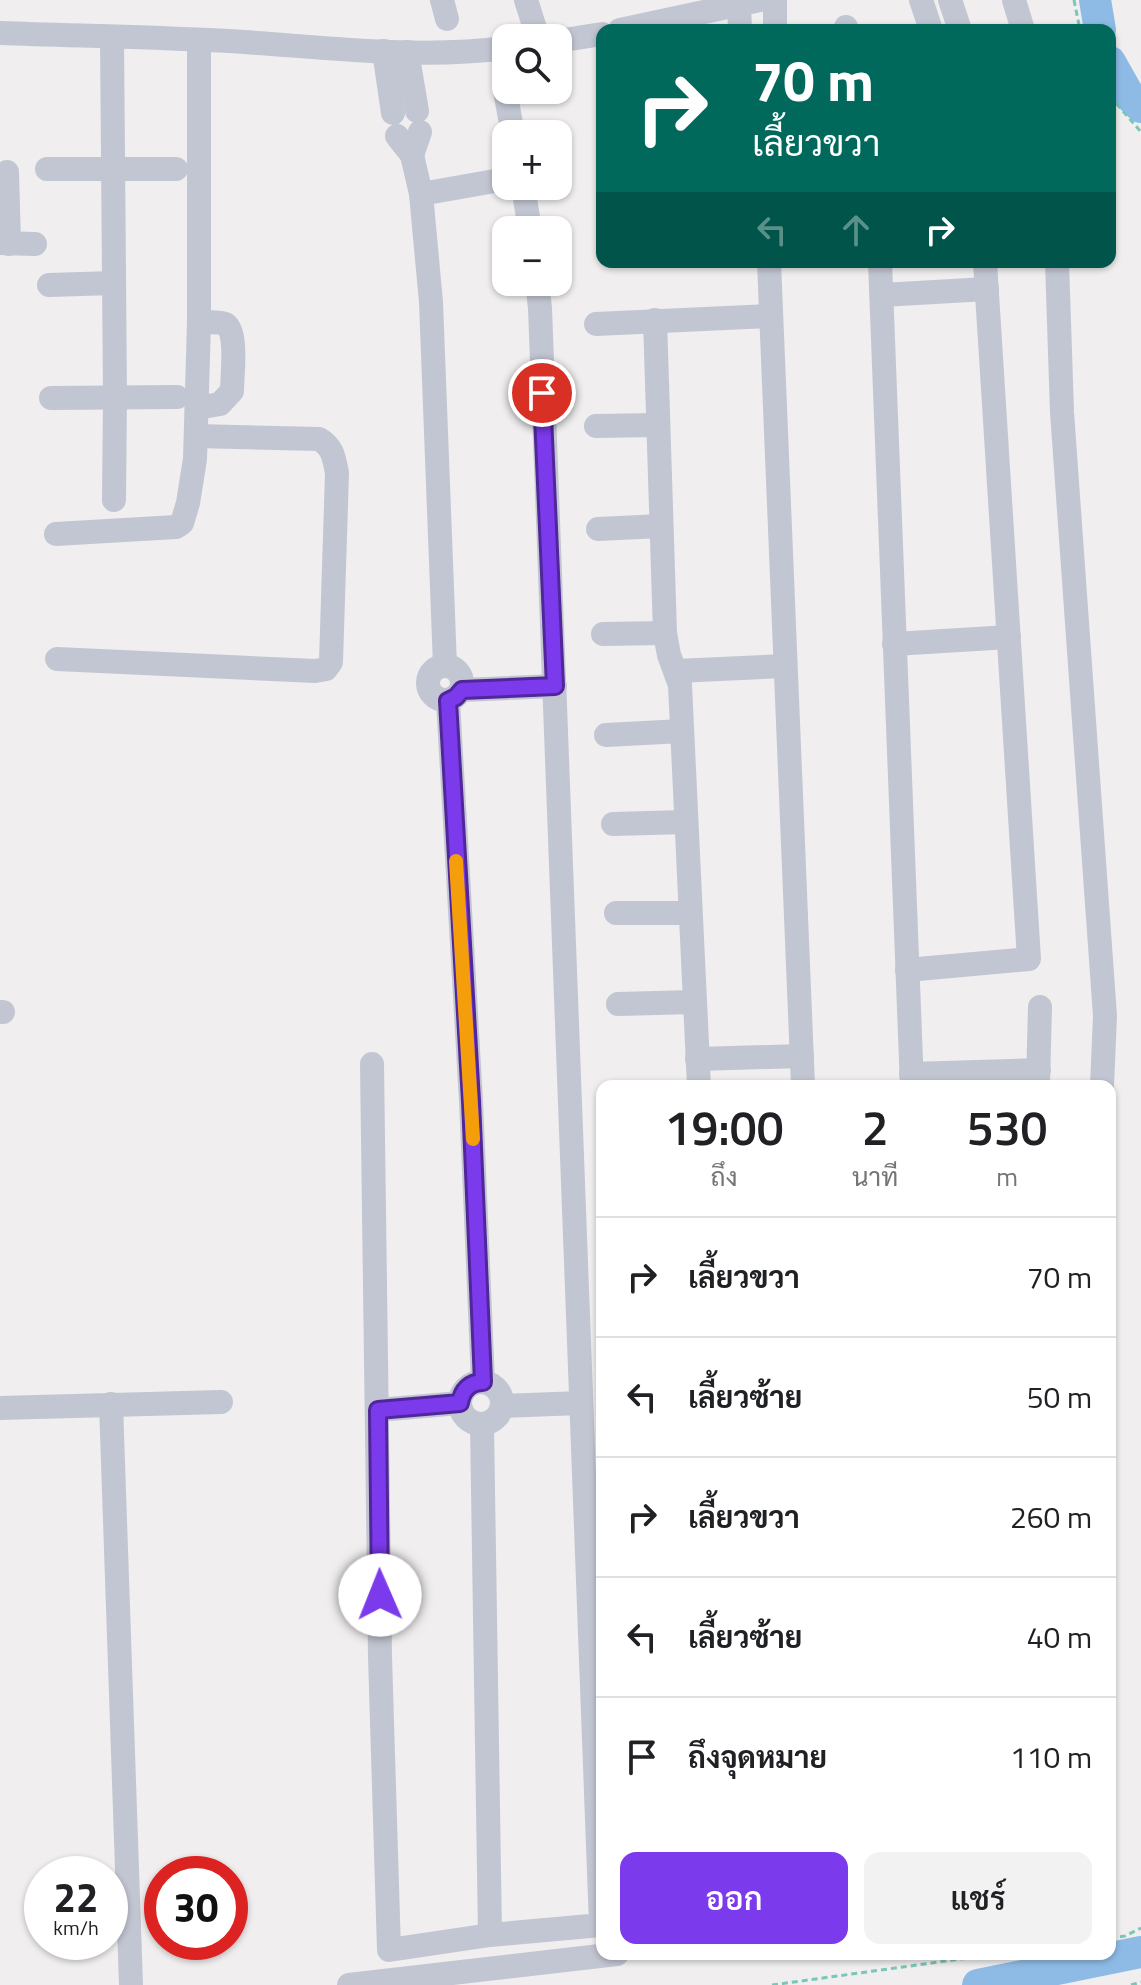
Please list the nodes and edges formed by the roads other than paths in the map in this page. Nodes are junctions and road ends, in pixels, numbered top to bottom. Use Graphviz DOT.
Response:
graph roads {
  1 [pos="526,0"];
  2 [pos="775,0"];
  3 [pos="921,0"];
  4 [pos="950,0"];
  5 [pos="1014,0"];
  6 [pos="754,1"];
  7 [pos="534,24"];
  8 [pos="648,24"];
  9 [pos="743,24"];
  10 [pos="775,24"];
  11 [pos="929,24"];
  12 [pos="958,24"];
  13 [pos="1021,24"];
  14 [pos="0,33"];
  15 [pos="596,35"];
  16 [pos="112,37"];
  17 [pos="572,39"];
  18 [pos="199,40"];
  19 [pos="492,50"];
  20 [pos="395,52"];
  21 [pos="113,168"];
  22 [pos="47,169"];
  23 [pos="176,169"];
  24 [pos="7,172"];
  25 [pos="492,181"];
  26 [pos="421,194"];
  27 [pos="4,244"];
  28 [pos="35,244"];
  29 [pos="769,268"];
  30 [pos="880,268"];
  31 [pos="985,268"];
  32 [pos="1057,268"];
  33 [pos="114,283"];
  34 [pos="49,285"];
  35 [pos="987,289"];
  36 [pos="882,295"];
  37 [pos="539,296"];
  38 [pos="771,316"];
  39 [pos="655,320"];
  40 [pos="199,322"];
  41 [pos="596,324"];
  42 [pos="115,396"];
  43 [pos="51,398"];
  44 [pos="187,403"];
  45 [pos="658,425"];
  46 [pos="596,426"];
  47 [pos="196,436"];
  48 [pos="114,500"];
  49 [pos="661,526"];
  50 [pos="598,529"];
  51 [pos="56,534"];
  52 [pos="665,633"];
  53 [pos="603,634"];
  54 [pos="1009,637"];
  55 [pos="894,644"];
  56 [pos="57,659"];
  57 [pos="784,666"];
  58 [pos="676,671"];
  59 [pos="555,686"];
  60 [pos="455,695"];
  61 [pos="682,731"];
  62 [pos="606,735"];
  63 [pos="686,822"];
  64 [pos="613,824"];
  65 [pos="616,913"];
  66 [pos="690,913"];
  67 [pos="907,970"];
  68 [pos="694,1002"];
  69 [pos="618,1004"];
  70 [pos="1040,1007"];
  71 [pos="802,1056"];
  72 [pos="697,1059"];
  73 [pos="372,1064"];
  74 [pos="1039,1078"];
  75 [pos="699,1080"];
  76 [pos="803,1080"];
  77 [pos="912,1080"];
  78 [pos="1102,1080"];
  79 [pos="483,1382"];
  80 [pos="221,1402"];
  81 [pos="460,1403"];
  82 [pos="581,1403"];
  83 [pos="111,1404"];
  84 [pos="502,1406"];
  85 [pos="0,1408"];
  86 [pos="378,1410"];
  87 [pos="482,1425"];
  88 [pos="596,1794"];
  89 [pos="596,1925"];
  90 [pos="490,1935"];
  91 [pos="596,1956"];
  92 [pos="131,1985"];
  93 [pos="349,1985"];
  1 -- 7 [label="street"];
  2 -- 10 [label="street"];
  3 -- 11 [label="street"];
  4 -- 12 [label="street"];
  5 -- 13 [label="street"];
  6 -- 8 [label="street"];
  6 -- 9 [label="street"];
  14 -- 16 [label="street"];
  15 -- 17 [label="street"];
  16 -- 18 [label="street"];
  16 -- 21 [label="street"];
  18 -- 20 [label="street"];
  18 -- 40 [label="street"];
  19 -- 20 [label="street"];
  20 -- 26 [label="street"];
  21 -- 22 [label="street"];
  21 -- 23 [label="street"];
  21 -- 33 [label="street"];
  24 -- 27 [label="street"];
  25 -- 26 [label="street"];
  26 -- 60 [label="street"];
  27 -- 28 [label="street"];
  29 -- 38 [label="street"];
  30 -- 36 [label="street"];
  31 -- 35 [label="street"];
  32 -- 78 [label="street"];
  33 -- 34 [label="street"];
  33 -- 42 [label="street"];
  35 -- 36 [label="street"];
  35 -- 54 [label="street"];
  36 -- 55 [label="street"];
  37 -- 59 [label="street"];
  38 -- 39 [label="street"];
  38 -- 57 [label="street"];
  39 -- 41 [label="street"];
  39 -- 45 [label="street"];
  40 -- 44 [label="street"];
  40 -- 44 [label="street"];
  42 -- 43 [label="street"];
  42 -- 44 [label="street"];
  42 -- 48 [label="street"];
  44 -- 47 [label="street"];
  45 -- 46 [label="street"];
  45 -- 49 [label="street"];
  47 -- 51 [label="street"];
  47 -- 56 [label="street"];
  49 -- 50 [label="street"];
  49 -- 52 [label="street"];
  52 -- 53 [label="street"];
  52 -- 58 [label="street"];
  54 -- 55 [label="street"];
  54 -- 67 [label="street"];
  55 -- 67 [label="street"];
  57 -- 58 [label="street"];
  57 -- 71 [label="street"];
  58 -- 61 [label="street"];
  59 -- 60 [label="street"];
  59 -- 82 [label="street"];
  60 -- 79 [label="street"];
  61 -- 62 [label="street"];
  61 -- 63 [label="street"];
  63 -- 64 [label="street"];
  63 -- 66 [label="street"];
  65 -- 66 [label="street"];
  66 -- 68 [label="street"];
  67 -- 77 [label="street"];
  68 -- 69 [label="street"];
  68 -- 72 [label="street"];
  70 -- 74 [label="street"];
  71 -- 72 [label="street"];
  71 -- 76 [label="street"];
  72 -- 75 [label="street"];
  73 -- 86 [label="street"];
  74 -- 77 [label="street"];
  79 -- 81 [label="street"];
  79 -- 84 [label="street"];
  80 -- 83 [label="street"];
  81 -- 86 [label="street"];
  81 -- 87 [label="street"];
  82 -- 84 [label="street"];
  82 -- 88 [label="street"];
  83 -- 85 [label="street"];
  83 -- 92 [label="street"];
  84 -- 87 [label="street"];
  86 -- 90 [label="street"];
  87 -- 90 [label="street"];
  89 -- 90 [label="street"];
  91 -- 93 [label="street"];
}
